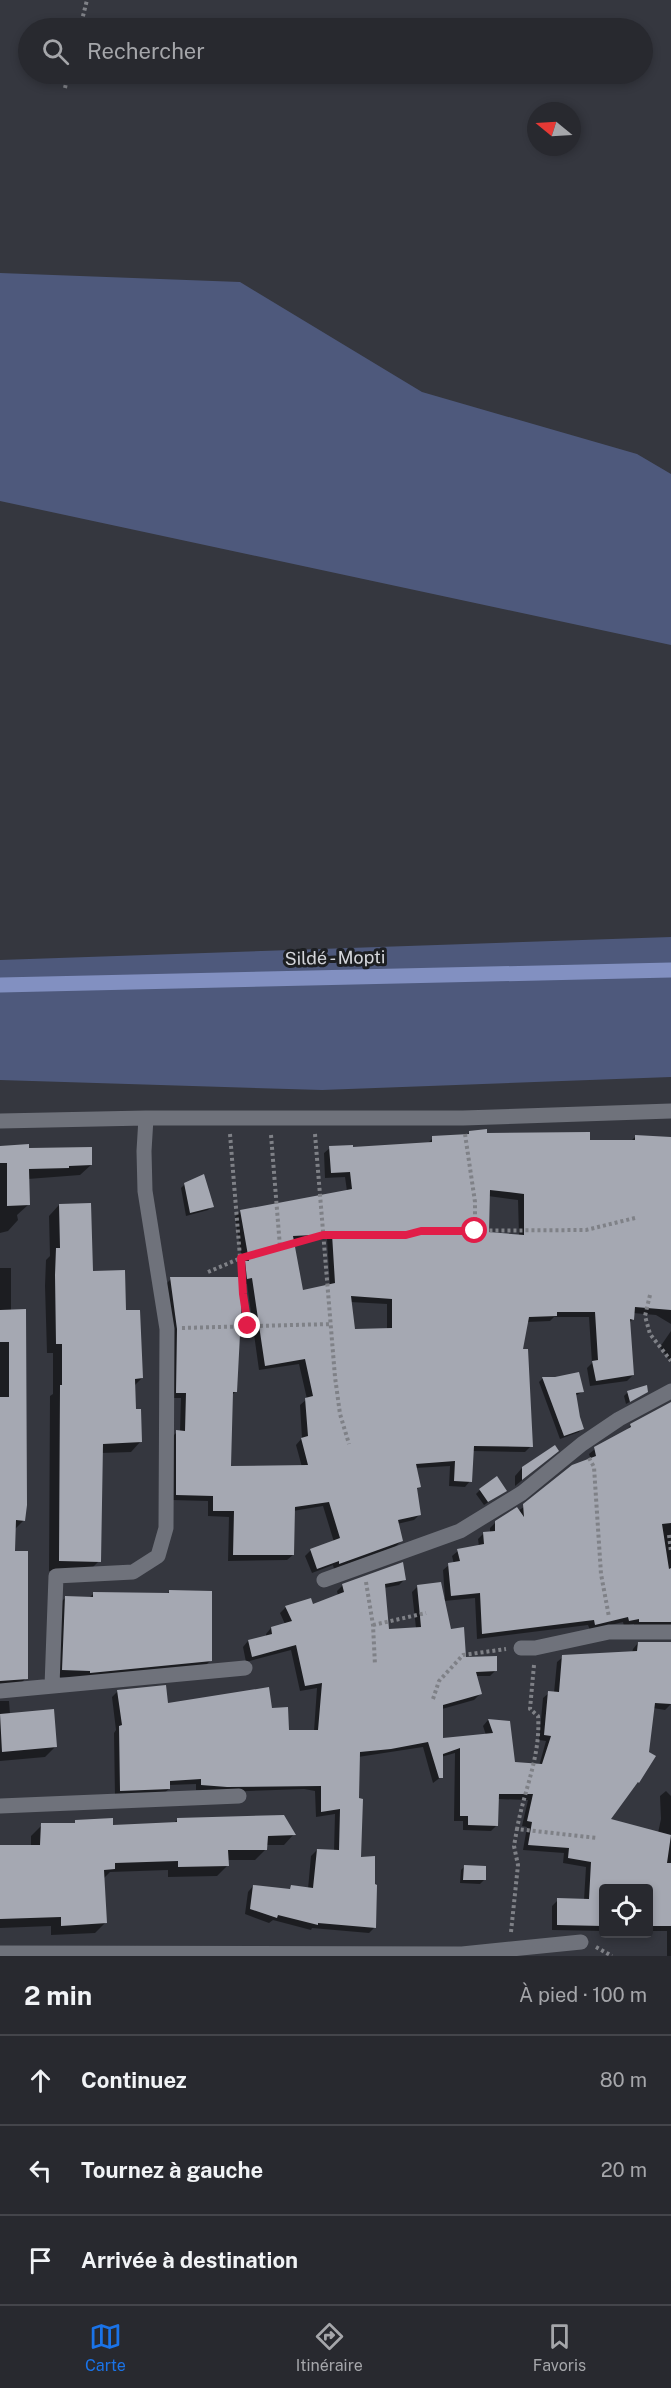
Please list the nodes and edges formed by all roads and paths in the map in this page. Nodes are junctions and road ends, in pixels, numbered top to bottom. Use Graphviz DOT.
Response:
graph roads {
  1 [pos="87,0"];
  2 [pos="82,18"];
  3 [pos="65,84"];
  4 [pos="64,88"];
  5 [pos="671,970"];
  6 [pos="0,985"];
  7 [pos="671,1111"];
  8 [pos="146,1118"];
  9 [pos="229,1118"];
  10 [pos="313,1118"];
  11 [pos="463,1118"];
  12 [pos="270,1119"];
  13 [pos="0,1122"];
  14 [pos="635,1218"];
  15 [pos="475,1231"];
  16 [pos="323,1235"];
  17 [pos="280,1247"];
  18 [pos="241,1258"];
  19 [pos="208,1272"];
  20 [pos="650,1295"];
  21 [pos="331,1324"];
  22 [pos="248,1326"];
  23 [pos="167,1329"];
  24 [pos="671,1361"];
  25 [pos="671,1391"];
  26 [pos="349,1444"];
  27 [pos="582,1444"];
  28 [pos="669,1535"];
  29 [pos="671,1552"];
  30 [pos="363,1566"];
  31 [pos="324,1580"];
  32 [pos="426,1613"];
  33 [pos="373,1625"];
  34 [pos="609,1632"];
  35 [pos="671,1632"];
  36 [pos="528,1648"];
  37 [pos="375,1665"];
  38 [pos="245,1668"];
  39 [pos="52,1686"];
  40 [pos="0,1691"];
  41 [pos="433,1700"];
  42 [pos="239,1796"];
  43 [pos="0,1806"];
  44 [pos="517,1829"];
  45 [pos="597,1838"];
  46 [pos="581,1942"];
  47 [pos="510,1949"];
  48 [pos="0,1953"];
  49 [pos="462,1955"];
  1 -- 2 [label="path"];
  3 -- 4 [label="path"];
  5 -- 6 [label="main road, Sildé - Mopti"];
  7 -- 11 [label="street"];
  8 -- 9 [label="street"];
  8 -- 13 [label="street"];
  8 -- 23 [label="street"];
  9 -- 12 [label="street"];
  9 -- 18 [label="path"];
  10 -- 11 [label="street"];
  10 -- 12 [label="street"];
  10 -- 16 [label="path"];
  11 -- 15 [label="path"];
  12 -- 17 [label="path"];
  14 -- 15 [label="path"];
  15 -- 16 [label="path"];
  16 -- 17 [label="path"];
  16 -- 21 [label="path"];
  17 -- 18 [label="path"];
  18 -- 19 [label="path"];
  18 -- 22 [label="path"];
  20 -- 24 [label="path"];
  21 -- 22 [label="path"];
  21 -- 26 [label="path"];
  22 -- 23 [label="path"];
  23 -- 39 [label="street"];
  25 -- 27 [label="street"];
  27 -- 30 [label="street"];
  27 -- 34 [label="path"];
  28 -- 29 [label="path"];
  30 -- 31 [label="street"];
  30 -- 33 [label="path"];
  32 -- 33 [label="path"];
  33 -- 37 [label="path"];
  34 -- 35 [label="street"];
  34 -- 36 [label="street"];
  36 -- 41 [label="path"];
  36 -- 44 [label="path"];
  38 -- 39 [label="street"];
  39 -- 40 [label="street"];
  42 -- 43 [label="street"];
  44 -- 45 [label="path"];
  44 -- 47 [label="path"];
  46 -- 47 [label="street"];
  47 -- 49 [label="street"];
  48 -- 49 [label="street"];
}
